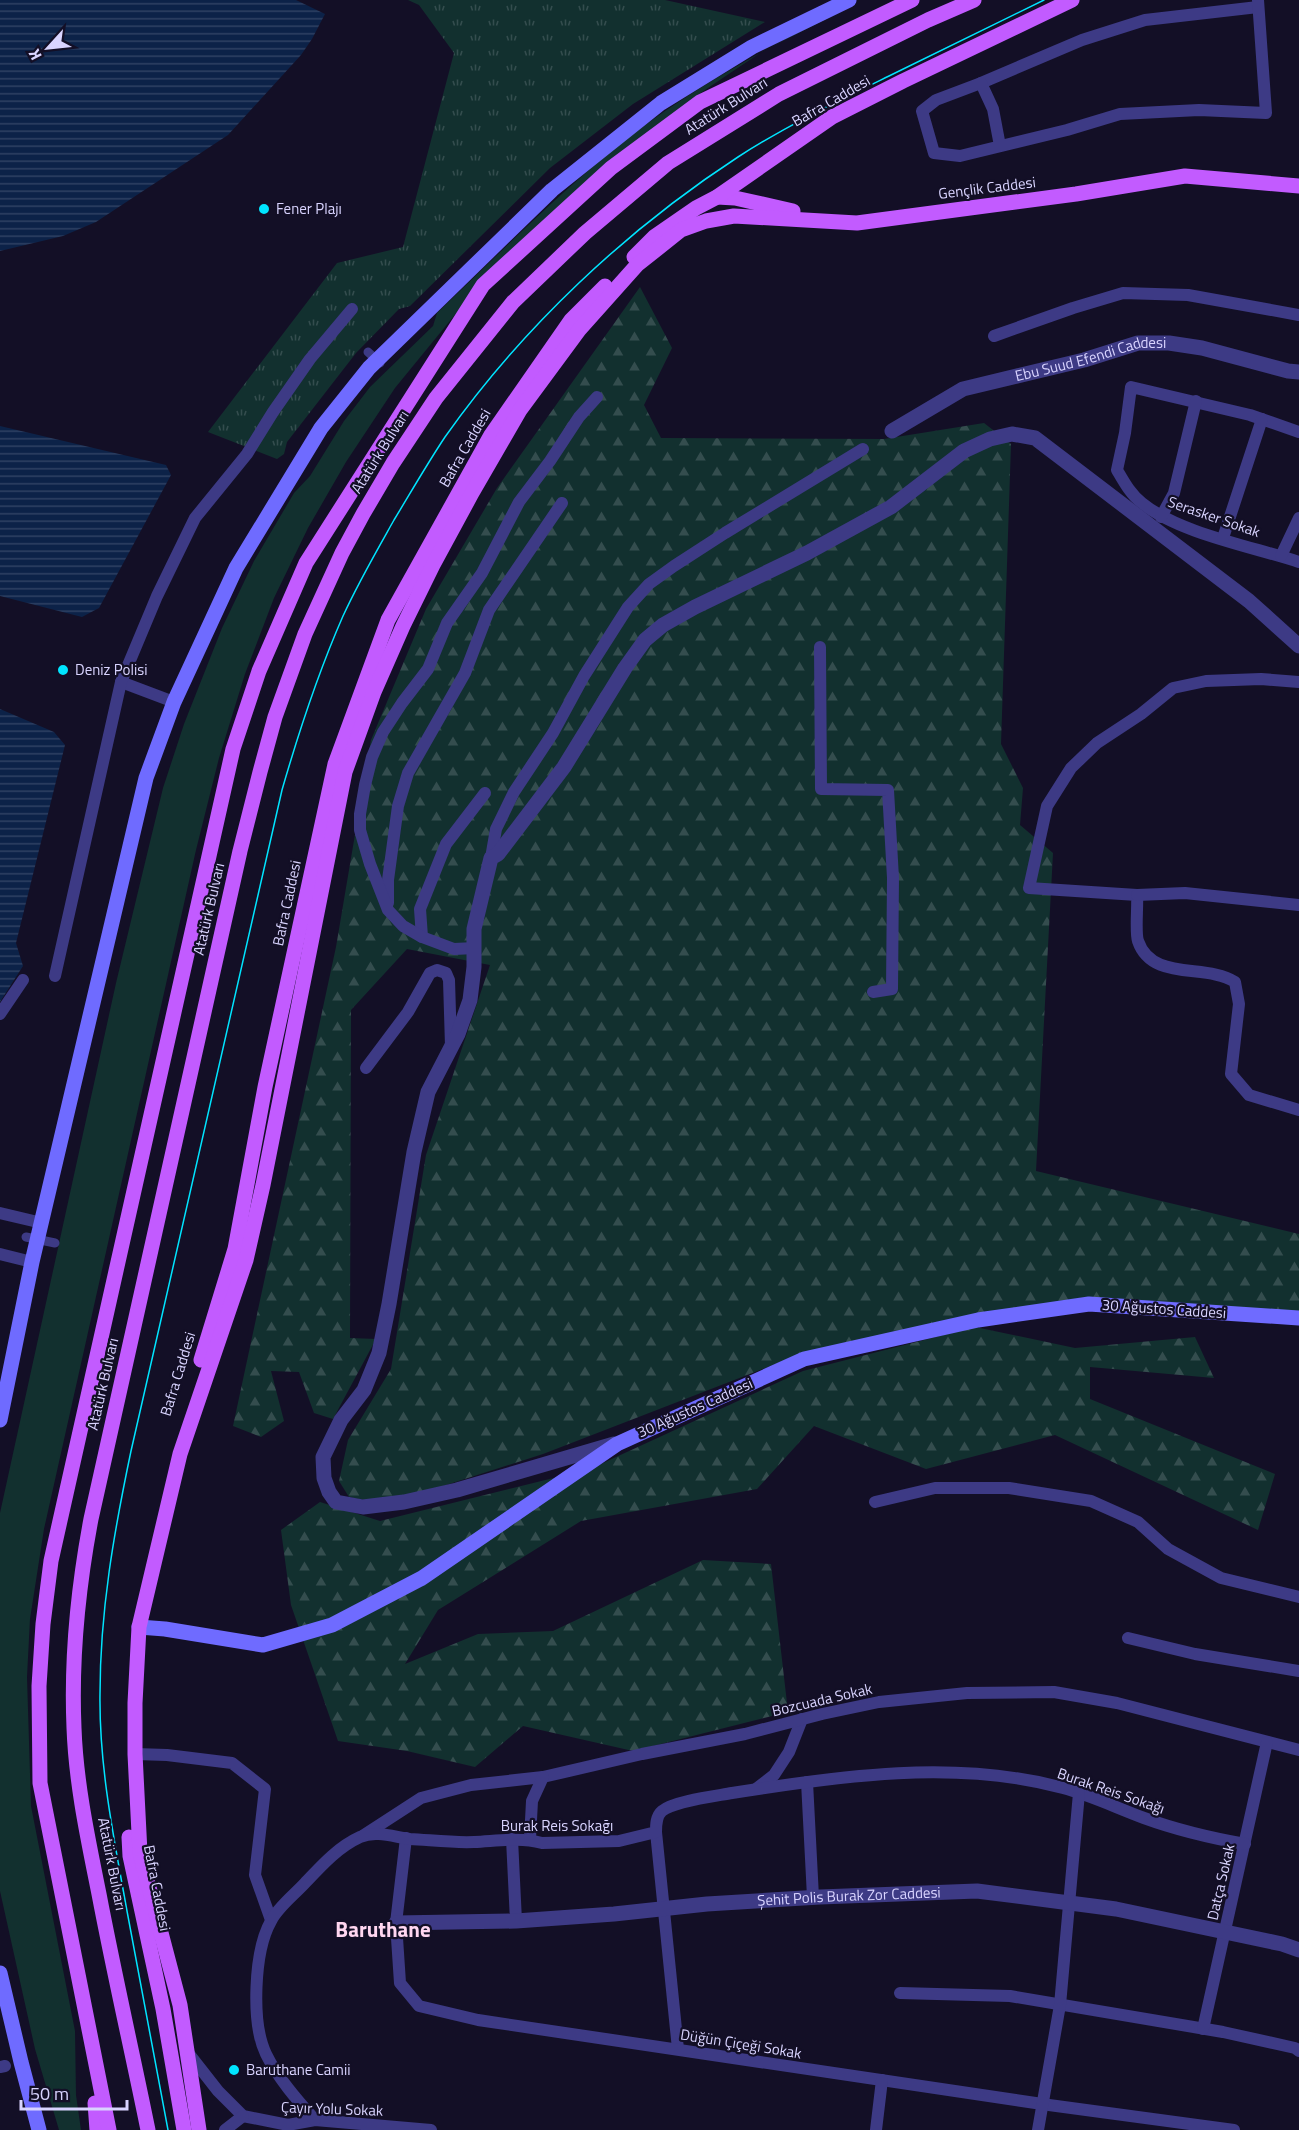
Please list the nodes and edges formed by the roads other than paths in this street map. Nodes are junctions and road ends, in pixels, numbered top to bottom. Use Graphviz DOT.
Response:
graph roads {
  1 [pos="849,0"];
  2 [pos="912,0"];
  3 [pos="974,0"];
  4 [pos="1072,0"];
  5 [pos="1258,3"];
  6 [pos="981,82"];
  7 [pos="1000,146"];
  8 [pos="1299,176"];
  9 [pos="1299,186"];
  10 [pos="717,198"];
  11 [pos="681,230"];
  12 [pos="352,309"];
  13 [pos="1299,315"];
  14 [pos="994,336"];
  15 [pos="1299,372"];
  16 [pos="597,397"];
  17 [pos="1196,401"];
  18 [pos="1262,419"];
  19 [pos="892,431"];
  20 [pos="1299,432"];
  21 [pos="863,449"];
  22 [pos="562,503"];
  23 [pos="1161,517"];
  24 [pos="1299,518"];
  25 [pos="1223,538"];
  26 [pos="1281,556"];
  27 [pos="1299,562"];
  28 [pos="820,646"];
  29 [pos="1299,646"];
  30 [pos="122,682"];
  31 [pos="1299,682"];
  32 [pos="174,702"];
  33 [pos="485,793"];
  34 [pos="491,858"];
  35 [pos="1137,895"];
  36 [pos="1299,905"];
  37 [pos="388,910"];
  38 [pos="422,937"];
  39 [pos="475,948"];
  40 [pos="55,976"];
  41 [pos="23,980"];
  42 [pos="873,992"];
  43 [pos="0,1014"];
  44 [pos="451,1046"];
  45 [pos="366,1068"];
  46 [pos="1299,1110"];
  47 [pos="0,1213"];
  48 [pos="42,1223"];
  49 [pos="32,1238"];
  50 [pos="55,1243"];
  51 [pos="0,1254"];
  52 [pos="32,1262"];
  53 [pos="1299,1318"];
  54 [pos="0,1420"];
  55 [pos="617,1444"];
  56 [pos="875,1502"];
  57 [pos="1299,1597"];
  58 [pos="139,1627"];
  59 [pos="1128,1638"];
  60 [pos="1299,1671"];
  61 [pos="802,1719"];
  62 [pos="1267,1742"];
  63 [pos="1299,1750"];
  64 [pos="135,1754"];
  65 [pos="543,1777"];
  66 [pos="807,1782"];
  67 [pos="755,1790"];
  68 [pos="1079,1793"];
  69 [pos="656,1832"];
  70 [pos="363,1835"];
  71 [pos="406,1838"];
  72 [pos="512,1839"];
  73 [pos="530,1839"];
  74 [pos="1245,1844"];
  75 [pos="813,1897"];
  76 [pos="1070,1902"];
  77 [pos="664,1909"];
  78 [pos="271,1920"];
  79 [pos="516,1921"];
  80 [pos="396,1923"];
  81 [pos="1224,1932"];
  82 [pos="1299,1950"];
  83 [pos="0,1973"];
  84 [pos="900,1993"];
  85 [pos="1060,2005"];
  86 [pos="1203,2029"];
  87 [pos="91,2043"];
  88 [pos="678,2049"];
  89 [pos="1299,2051"];
  90 [pos="189,2054"];
  91 [pos="882,2080"];
  92 [pos="1041,2104"];
  93 [pos="243,2116"];
  94 [pos="315,2120"];
  95 [pos="39,2130"];
  96 [pos="97,2130"];
  97 [pos="109,2130"];
  98 [pos="148,2130"];
  99 [pos="184,2130"];
  100 [pos="199,2130"];
  101 [pos="225,2130"];
  102 [pos="431,2130"];
  103 [pos="876,2130"];
  104 [pos="1038,2130"];
  105 [pos="1234,2130"];
  1 -- 32 [label="main road"];
  2 -- 87 [label="main road, Atatürk Bulvarı"];
  3 -- 98 [label="main road, Atatürk Bulvarı"];
  4 -- 10 [label="main road, Bafra Caddesi"];
  5 -- 6 [label="street"];
  5 -- 7 [label="street"];
  6 -- 7 [label="street"];
  6 -- 7 [label="street"];
  8 -- 10 [label="main road, Gençlik Caddesi"];
  9 -- 11 [label="main road, Gençlik Caddesi"];
  10 -- 99 [label="main road, Bafra Caddesi"];
  11 -- 58 [label="main road, Bafra Caddesi"];
  12 -- 30 [label="street"];
  13 -- 14 [label="street"];
  15 -- 19 [label="street, Ebu Suud Efendi Caddesi"];
  16 -- 37 [label="street"];
  17 -- 18 [label="street"];
  17 -- 23 [label="street"];
  17 -- 23 [label="street, Serasker Sokak"];
  18 -- 20 [label="street"];
  18 -- 25 [label="street"];
  21 -- 34 [label="street"];
  22 -- 37 [label="street"];
  23 -- 25 [label="street, Serasker Sokak"];
  24 -- 26 [label="street"];
  25 -- 26 [label="street, Serasker Sokak"];
  26 -- 27 [label="street, Serasker Sokak"];
  28 -- 42 [label="street"];
  29 -- 34 [label="street"];
  30 -- 32 [label="street"];
  30 -- 40 [label="street"];
  31 -- 35 [label="street"];
  32 -- 48 [label="main road"];
  33 -- 38 [label="street"];
  34 -- 39 [label="street"];
  35 -- 36 [label="street"];
  35 -- 46 [label="street"];
  37 -- 38 [label="street"];
  38 -- 39 [label="street"];
  39 -- 44 [label="street"];
  41 -- 43 [label="street"];
  44 -- 45 [label="street"];
  44 -- 55 [label="street"];
  47 -- 48 [label="street"];
  48 -- 49 [label="main road"];
  49 -- 50 [label="street"];
  49 -- 52 [label="main road"];
  51 -- 52 [label="street"];
  52 -- 54 [label="main road"];
  53 -- 55 [label="main road, 30 Ağustos Caddesi"];
  55 -- 58 [label="main road, 30 Ağustos Caddesi"];
  56 -- 57 [label="street"];
  58 -- 64 [label="main road, Bafra Caddesi"];
  59 -- 60 [label="street"];
  61 -- 62 [label="street, Bozcuada Sokak"];
  61 -- 65 [label="street, Bozcuada Sokak"];
  61 -- 67 [label="street"];
  62 -- 63 [label="street, Bozcuada Sokak"];
  62 -- 74 [label="street, Datça Sokak"];
  64 -- 78 [label="street"];
  64 -- 90 [label="main road, Bafra Caddesi"];
  65 -- 70 [label="street, Bozcuada Sokak"];
  65 -- 73 [label="street"];
  66 -- 67 [label="street, Burak Reis Sokağı"];
  66 -- 68 [label="street, Burak Reis Sokağı"];
  66 -- 75 [label="street"];
  67 -- 69 [label="street, Burak Reis Sokağı"];
  68 -- 74 [label="street, Burak Reis Sokağı"];
  68 -- 76 [label="street"];
  69 -- 73 [label="street, Burak Reis Sokağı"];
  69 -- 77 [label="street"];
  70 -- 71 [label="street, Burak Reis Sokağı"];
  70 -- 78 [label="street"];
  71 -- 72 [label="street, Burak Reis Sokağı"];
  71 -- 80 [label="street, Düğün Çiçeği Sokak"];
  72 -- 73 [label="street, Burak Reis Sokağı"];
  72 -- 79 [label="street"];
  74 -- 81 [label="street, Datça Sokak"];
  75 -- 76 [label="street, Şehit Polis Burak Zor Caddesi"];
  75 -- 77 [label="street, Şehit Polis Burak Zor Caddesi"];
  76 -- 81 [label="street, Şehit Polis Burak Zor Caddesi"];
  76 -- 85 [label="street"];
  77 -- 79 [label="street, Şehit Polis Burak Zor Caddesi"];
  77 -- 88 [label="street"];
  78 -- 94 [label="street"];
  79 -- 80 [label="street, Şehit Polis Burak Zor Caddesi"];
  80 -- 88 [label="street, Düğün Çiçeği Sokak"];
  81 -- 82 [label="street, Şehit Polis Burak Zor Caddesi"];
  81 -- 86 [label="street, Datça Sokak"];
  83 -- 95 [label="main road"];
  84 -- 85 [label="street"];
  85 -- 86 [label="street"];
  85 -- 92 [label="street"];
  86 -- 89 [label="street"];
  87 -- 96 [label="main road"];
  87 -- 97 [label="main road, Atatürk Bulvarı"];
  88 -- 91 [label="street, Düğün Çiçeği Sokak"];
  90 -- 93 [label="street"];
  90 -- 100 [label="main road, Bafra Caddesi"];
  91 -- 92 [label="street, Düğün Çiçeği Sokak"];
  91 -- 103 [label="street"];
  92 -- 104 [label="street"];
  92 -- 105 [label="street, Düğün Çiçeği Sokak"];
  93 -- 94 [label="street, Çayır Yolu Sokak"];
  93 -- 101 [label="street"];
  94 -- 102 [label="street, Çayır Yolu Sokak"];
}
